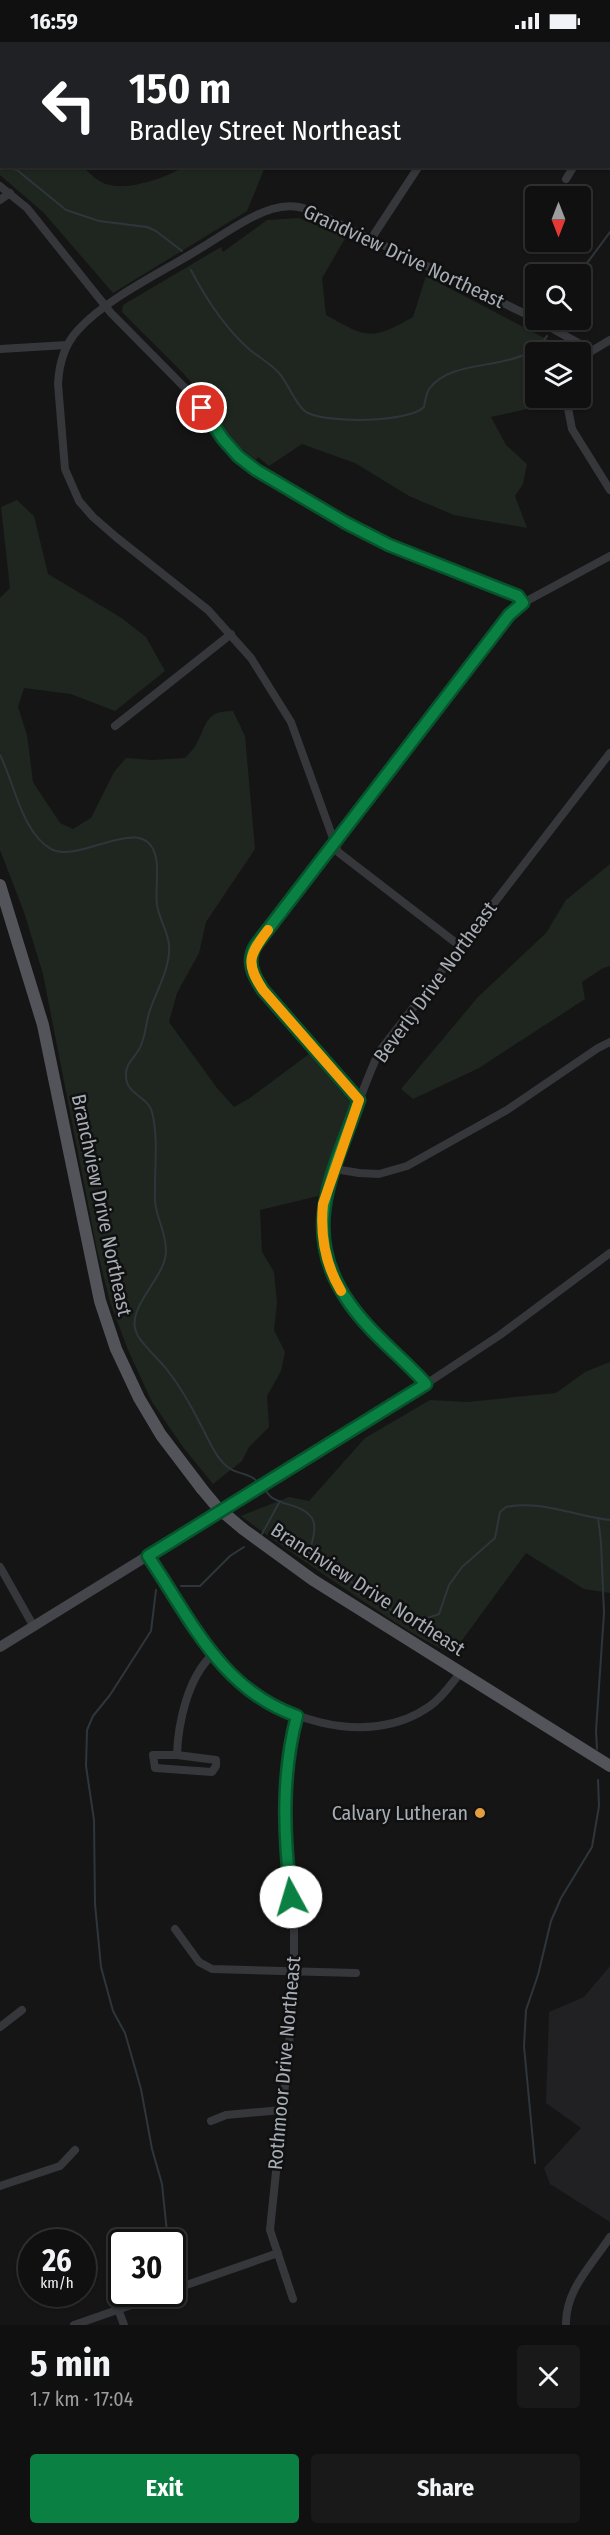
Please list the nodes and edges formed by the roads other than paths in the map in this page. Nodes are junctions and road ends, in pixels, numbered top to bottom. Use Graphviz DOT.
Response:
graph roads {
  1 [pos="418,168"];
  2 [pos="573,168"];
  3 [pos="566,179"];
  4 [pos="0,186"];
  5 [pos="10,193"];
  6 [pos="0,200"];
  7 [pos="371,239"];
  8 [pos="106,307"];
  9 [pos="525,314"];
  10 [pos="556,330"];
  11 [pos="610,340"];
  12 [pos="577,342"];
  13 [pos="67,345"];
  14 [pos="0,349"];
  15 [pos="591,350"];
  16 [pos="568,408"];
  17 [pos="610,490"];
  18 [pos="610,556"];
  19 [pos="523,603"];
  20 [pos="231,634"];
  21 [pos="115,726"];
  22 [pos="610,753"];
  23 [pos="334,843"];
  24 [pos="0,885"];
  25 [pos="460,946"];
  26 [pos="610,1042"];
  27 [pos="359,1100"];
  28 [pos="335,1169"];
  29 [pos="610,1253"];
  30 [pos="426,1384"];
  31 [pos="251,1492"];
  32 [pos="148,1556"];
  33 [pos="0,1567"];
  34 [pos="34,1627"];
  35 [pos="0,1647"];
  36 [pos="212,1655"];
  37 [pos="461,1672"];
  38 [pos="297,1716"];
  39 [pos="177,1755"];
  40 [pos="610,1766"];
  41 [pos="175,1929"];
  42 [pos="294,1972"];
  43 [pos="356,1973"];
  44 [pos="22,2010"];
  45 [pos="0,2027"];
  46 [pos="282,2110"];
  47 [pos="211,2121"];
  48 [pos="75,2150"];
  49 [pos="0,2186"];
  50 [pos="610,2237"];
  51 [pos="278,2253"];
  52 [pos="186,2285"];
  53 [pos="293,2299"];
  54 [pos="124,2307"];
  55 [pos="118,2309"];
  56 [pos="74,2325"];
  57 [pos="124,2325"];
  58 [pos="566,2325"];
  1 -- 7 [label="street"];
  2 -- 3 [label="street"];
  4 -- 5 [label="street"];
  5 -- 6 [label="street"];
  5 -- 8 [label="street"];
  7 -- 8 [label="street, Grandview Drive Northeast"];
  7 -- 9 [label="street, Grandview Drive Northeast"];
  8 -- 13 [label="street, Grandview Drive Northeast"];
  8 -- 19 [label="street"];
  10 -- 12 [label="street, Grandview Drive Northeast"];
  11 -- 15 [label="street"];
  13 -- 14 [label="street"];
  13 -- 20 [label="street, Grandview Drive Northeast"];
  16 -- 17 [label="street"];
  18 -- 19 [label="street"];
  19 -- 23 [label="street"];
  20 -- 21 [label="street"];
  20 -- 23 [label="street, Grandview Drive Northeast"];
  22 -- 25 [label="street, Beverly Drive Northeast"];
  23 -- 25 [label="street, Grandview Drive Northeast"];
  23 -- 27 [label="street"];
  24 -- 37 [label="main road, Branchview Drive Northeast, bridge"];
  25 -- 27 [label="street, Beverly Drive Northeast"];
  26 -- 28 [label="street"];
  27 -- 28 [label="street, Beverly Drive Northeast"];
  28 -- 30 [label="street, Beverly Drive Northeast"];
  29 -- 30 [label="street"];
  30 -- 31 [label="street"];
  31 -- 32 [label="street"];
  32 -- 34 [label="street"];
  32 -- 36 [label="street"];
  33 -- 34 [label="street"];
  34 -- 35 [label="street"];
  36 -- 38 [label="street"];
  36 -- 39 [label="street"];
  37 -- 38 [label="street"];
  37 -- 40 [label="main road, Branchview Drive Northeast"];
  38 -- 42 [label="street, Rothmoor Drive Northeast"];
  39 -- 39 [label="street"];
  41 -- 42 [label="street"];
  42 -- 43 [label="street"];
  42 -- 46 [label="street, Rothmoor Drive Northeast"];
  44 -- 45 [label="street"];
  46 -- 47 [label="street"];
  46 -- 51 [label="street, Rothmoor Drive Northeast"];
  48 -- 49 [label="street"];
  50 -- 58 [label="street"];
  51 -- 52 [label="street"];
  51 -- 53 [label="street, Rothmoor Drive Northeast"];
  54 -- 55 [label="street"];
  55 -- 56 [label="street"];
  55 -- 57 [label="street"];
}
